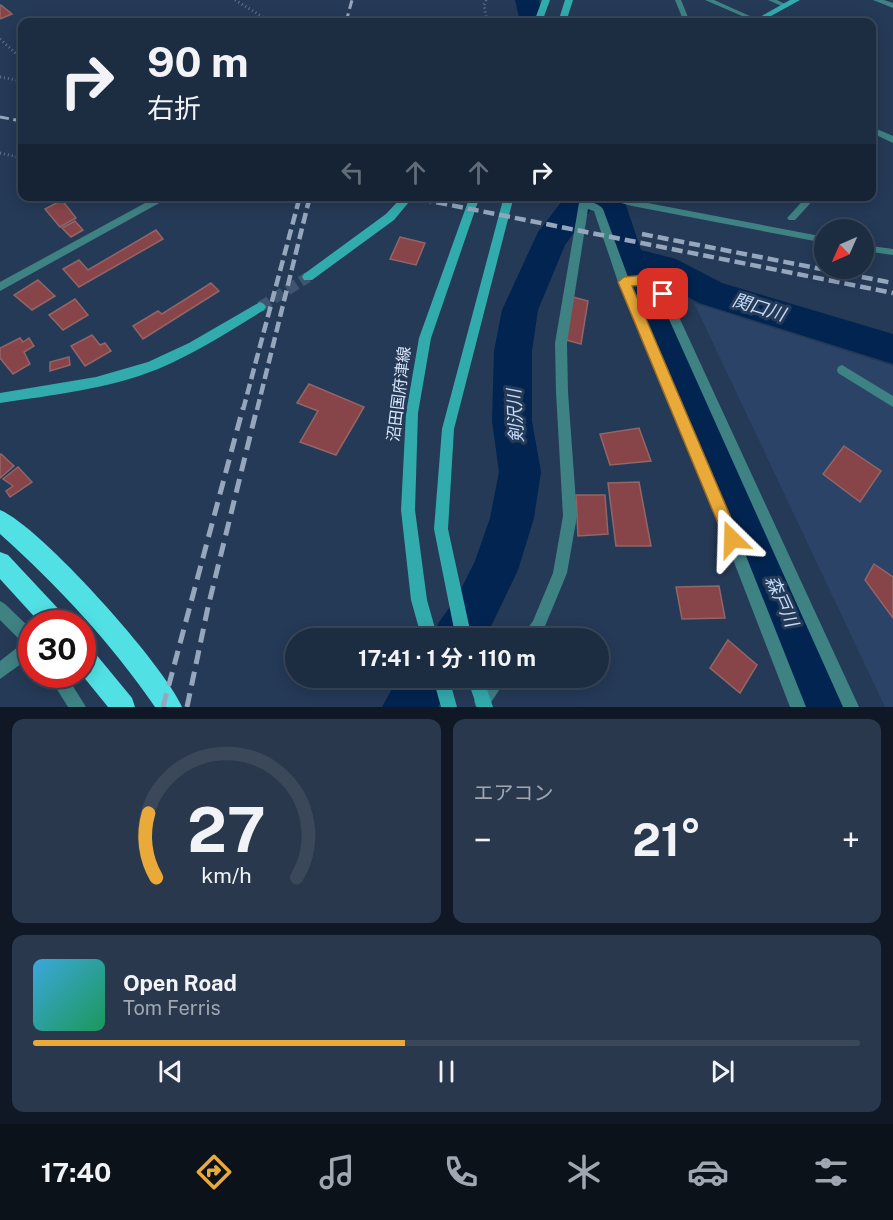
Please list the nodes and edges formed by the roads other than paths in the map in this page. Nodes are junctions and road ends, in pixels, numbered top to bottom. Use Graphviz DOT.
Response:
graph roads {
  1 [pos="546,0"];
  2 [pos="569,0"];
  3 [pos="678,0"];
  4 [pos="708,0"];
  5 [pos="771,0"];
  6 [pos="796,0"];
  7 [pos="877,0"];
  8 [pos="786,6"];
  9 [pos="893,6"];
  10 [pos="539,18"];
  11 [pos="563,18"];
  12 [pos="685,18"];
  13 [pos="748,18"];
  14 [pos="764,18"];
  15 [pos="876,134"];
  16 [pos="893,140"];
  17 [pos="158,201"];
  18 [pos="404,201"];
  19 [pos="473,201"];
  20 [pos="508,201"];
  21 [pos="581,201"];
  22 [pos="583,201"];
  23 [pos="624,201"];
  24 [pos="808,201"];
  25 [pos="792,218"];
  26 [pos="814,238"];
  27 [pos="874,250"];
  28 [pos="893,252"];
  29 [pos="308,277"];
  30 [pos="624,282"];
  31 [pos="0,287"];
  32 [pos="260,307"];
  33 [pos="842,370"];
  34 [pos="0,398"];
  35 [pos="893,402"];
  36 [pos="0,519"];
  37 [pos="0,563"];
  38 [pos="0,609"];
  39 [pos="44,610"];
  40 [pos="427,628"];
  41 [pos="461,628"];
  42 [pos="536,628"];
  43 [pos="18,629"];
  44 [pos="18,656"];
  45 [pos="0,671"];
  46 [pos="96,673"];
  47 [pos="65,688"];
  48 [pos="444,688"];
  49 [pos="478,688"];
  50 [pos="493,688"];
  51 [pos="483,704"];
  52 [pos="78,707"];
  53 [pos="123,707"];
  54 [pos="170,707"];
  55 [pos="449,707"];
  56 [pos="798,707"];
  57 [pos="850,707"];
  1 -- 10 [label="main road"];
  2 -- 11 [label="main road"];
  3 -- 12 [label="lane"];
  4 -- 13 [label="lane"];
  5 -- 8 [label="lane"];
  6 -- 8 [label="main road"];
  7 -- 9 [label="street"];
  8 -- 14 [label="main road"];
  15 -- 16 [label="street"];
  17 -- 31 [label="street"];
  18 -- 29 [label="main road"];
  19 -- 40 [label="main road, 沼田国府津線"];
  20 -- 41 [label="main road"];
  21 -- 42 [label="street"];
  22 -- 30 [label="street"];
  23 -- 26 [label="lane"];
  24 -- 25 [label="lane"];
  27 -- 28 [label="lane"];
  30 -- 56 [label="street"];
  30 -- 57 [label="street"];
  32 -- 34 [label="main road"];
  33 -- 35 [label="lane"];
  36 -- 54 [label="highway"];
  37 -- 39 [label="highway"];
  38 -- 43 [label="street"];
  44 -- 45 [label="street"];
  46 -- 53 [label="highway"];
  47 -- 52 [label="street"];
  48 -- 55 [label="main road"];
  49 -- 51 [label="main road"];
  50 -- 51 [label="street"];
}
